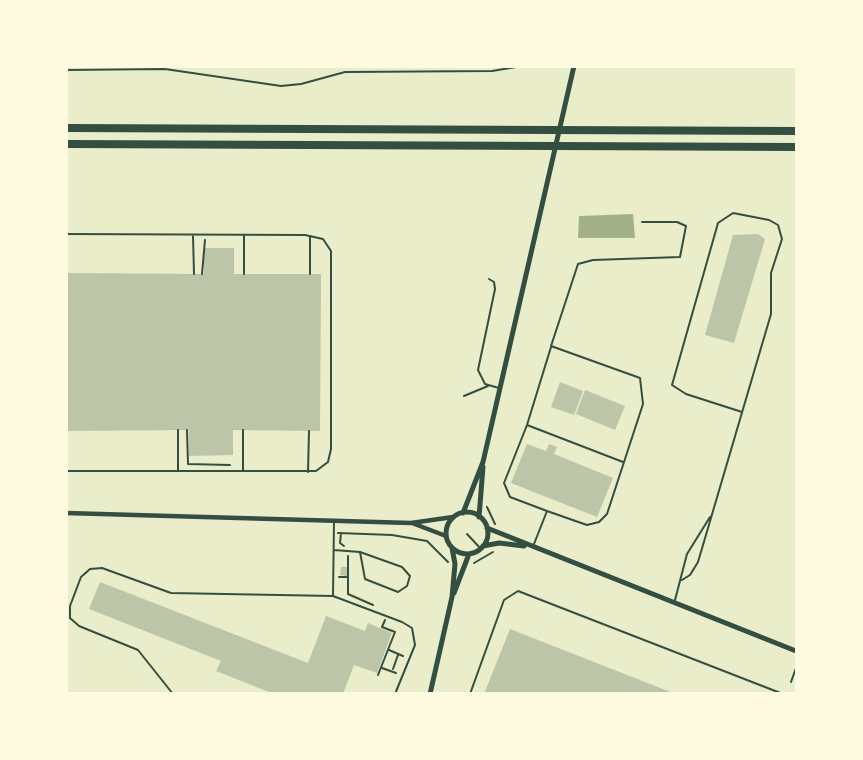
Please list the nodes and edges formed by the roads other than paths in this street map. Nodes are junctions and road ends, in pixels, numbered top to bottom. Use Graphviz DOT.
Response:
graph roads {
  1 [pos="522,66"];
  2 [pos="574,66"];
  3 [pos="66,70"];
  4 [pos="66,128"];
  5 [pos="796,131"];
  6 [pos="66,144"];
  7 [pos="796,147"];
  8 [pos="642,222"];
  9 [pos="66,234"];
  10 [pos="193,234"];
  11 [pos="244,234"];
  12 [pos="310,235"];
  13 [pos="194,274"];
  14 [pos="244,274"];
  15 [pos="310,274"];
  16 [pos="489,279"];
  17 [pos="551,346"];
  18 [pos="489,386"];
  19 [pos="500,388"];
  20 [pos="464,396"];
  21 [pos="742,412"];
  22 [pos="527,425"];
  23 [pos="177,430"];
  24 [pos="243,430"];
  25 [pos="309,431"];
  26 [pos="624,462"];
  27 [pos="483,463"];
  28 [pos="66,471"];
  29 [pos="178,471"];
  30 [pos="243,471"];
  31 [pos="308,472"];
  32 [pos="547,511"];
  33 [pos="66,513"];
  34 [pos="463,513"];
  35 [pos="711,516"];
  36 [pos="453,517"];
  37 [pos="479,517"];
  38 [pos="334,520"];
  39 [pos="411,523"];
  40 [pos="487,528"];
  41 [pos="467,534"];
  42 [pos="446,536"];
  43 [pos="482,547"];
  44 [pos="530,547"];
  45 [pos="452,548"];
  46 [pos="334,550"];
  47 [pos="360,552"];
  48 [pos="469,554"];
  49 [pos="682,580"];
  50 [pos="333,596"];
  51 [pos="452,597"];
  52 [pos="674,603"];
  53 [pos="796,651"];
  54 [pos="173,694"];
  55 [pos="396,694"];
  56 [pos="430,694"];
  57 [pos="470,694"];
  58 [pos="783,694"];
  1 -- 3 [label="lane"];
  2 -- 19 [label="street"];
  4 -- 5 [label="highway"];
  6 -- 7 [label="highway"];
  8 -- 17 [label="lane"];
  9 -- 10 [label="lane"];
  10 -- 11 [label="lane"];
  10 -- 13 [label="lane"];
  11 -- 12 [label="lane"];
  11 -- 14 [label="lane"];
  12 -- 15 [label="lane"];
  12 -- 31 [label="lane"];
  16 -- 18 [label="lane"];
  17 -- 22 [label="lane"];
  17 -- 26 [label="lane"];
  18 -- 19 [label="lane"];
  18 -- 20 [label="lane"];
  19 -- 27 [label="street"];
  21 -- 21 [label="lane"];
  21 -- 35 [label="lane"];
  22 -- 26 [label="lane"];
  22 -- 32 [label="lane"];
  23 -- 29 [label="lane"];
  24 -- 30 [label="lane"];
  25 -- 31 [label="lane"];
  26 -- 32 [label="lane"];
  27 -- 34 [label="street"];
  27 -- 37 [label="street"];
  28 -- 29 [label="lane"];
  29 -- 30 [label="lane"];
  30 -- 31 [label="lane"];
  32 -- 44 [label="lane"];
  33 -- 38 [label="street"];
  34 -- 36 [label="street"];
  34 -- 37 [label="street"];
  35 -- 49 [label="lane"];
  35 -- 49 [label="lane"];
  36 -- 39 [label="street"];
  36 -- 42 [label="street"];
  37 -- 40 [label="street"];
  38 -- 39 [label="street"];
  38 -- 46 [label="lane"];
  39 -- 42 [label="street"];
  40 -- 43 [label="street"];
  40 -- 44 [label="street"];
  41 -- 43 [label="lane"];
  42 -- 45 [label="street"];
  43 -- 44 [label="street"];
  43 -- 48 [label="street"];
  44 -- 52 [label="street"];
  45 -- 48 [label="street"];
  45 -- 51 [label="street"];
  46 -- 47 [label="lane"];
  46 -- 50 [label="lane"];
  47 -- 47 [label="lane"];
  48 -- 51 [label="street"];
  49 -- 52 [label="lane"];
  50 -- 54 [label="lane"];
  50 -- 55 [label="lane"];
  51 -- 56 [label="street"];
  52 -- 53 [label="street"];
  57 -- 58 [label="lane"];
}
